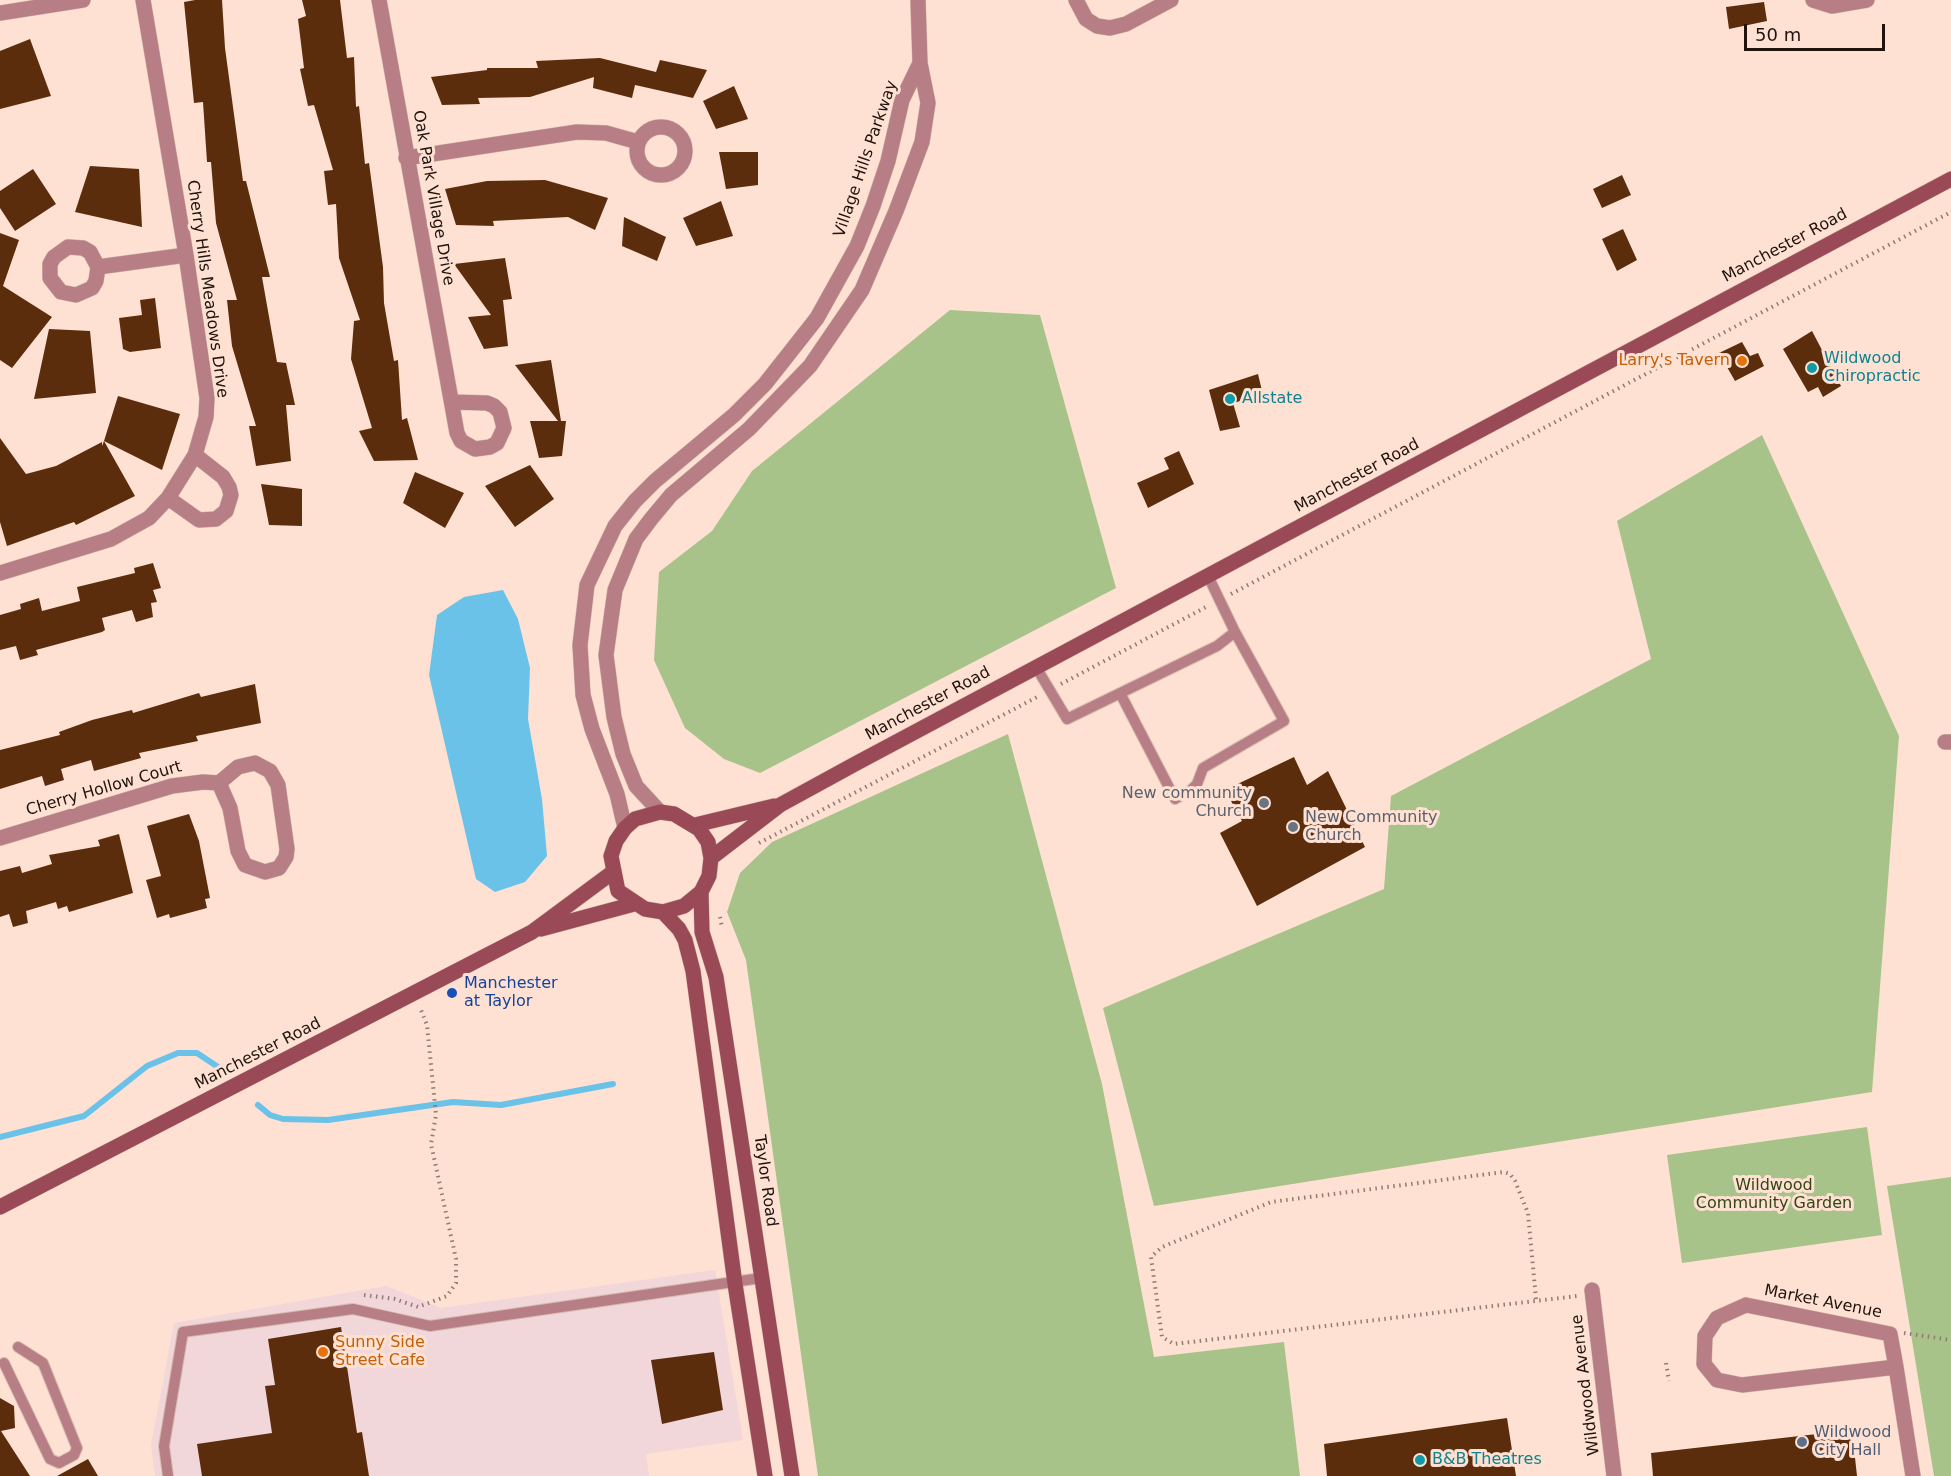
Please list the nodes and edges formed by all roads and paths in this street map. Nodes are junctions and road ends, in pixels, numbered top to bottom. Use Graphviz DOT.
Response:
graph roads {
  1 [pos="83,0"];
  2 [pos="142,0"];
  3 [pos="379,0"];
  4 [pos="918,0"];
  5 [pos="1076,0"];
  6 [pos="1171,0"];
  7 [pos="1813,0"];
  8 [pos="1867,0"];
  9 [pos="0,13"];
  10 [pos="920,63"];
  11 [pos="638,141"];
  12 [pos="406,158"];
  13 [pos="1951,179"];
  14 [pos="1951,212"];
  15 [pos="186,255"];
  16 [pos="98,267"];
  17 [pos="452,402"];
  18 [pos="195,455"];
  19 [pos="657,480"];
  20 [pos="671,495"];
  21 [pos="168,498"];
  22 [pos="0,573"];
  23 [pos="1208,576"];
  24 [pos="1221,600"];
  25 [pos="1235,632"];
  26 [pos="1036,667"];
  27 [pos="1050,690"];
  28 [pos="1120,693"];
  29 [pos="219,783"];
  30 [pos="780,805"];
  31 [pos="660,812"];
  32 [pos="695,825"];
  33 [pos="625,828"];
  34 [pos="0,838"];
  35 [pos="754,845"];
  36 [pos="711,858"];
  37 [pos="613,872"];
  38 [pos="701,892"];
  39 [pos="634,904"];
  40 [pos="718,908"];
  41 [pos="663,912"];
  42 [pos="722,927"];
  43 [pos="532,932"];
  44 [pos="421,1010"];
  45 [pos="0,1208"];
  46 [pos="761,1278"];
  47 [pos="735,1284"];
  48 [pos="1593,1290"];
  49 [pos="1536,1299"];
  50 [pos="1578,1302"];
  51 [pos="352,1309"];
  52 [pos="1890,1334"];
  53 [pos="1951,1340"];
  54 [pos="18,1347"];
  55 [pos="4,1363"];
  56 [pos="1666,1363"];
  57 [pos="1896,1367"];
  58 [pos="1669,1381"];
  59 [pos="168,1476"];
  60 [pos="765,1476"];
  61 [pos="792,1476"];
  62 [pos="1614,1476"];
  63 [pos="1913,1476"];
  1 -- 9 [label="street"];
  2 -- 15 [label="street, Cherry Hills Meadows Drive"];
  3 -- 12 [label="street, Oak Park Village Drive"];
  4 -- 10 [label="street, Village Hills Parkway"];
  5 -- 6 [label="street"];
  7 -- 8 [label="street"];
  10 -- 19 [label="street, Village Hills Parkway"];
  10 -- 20 [label="street, Village Hills Parkway"];
  11 -- 12 [label="street"];
  12 -- 17 [label="street, Oak Park Village Drive"];
  13 -- 23 [label="street, Manchester Road"];
  14 -- 24 [label="path"];
  15 -- 16 [label="street"];
  15 -- 18 [label="street, Cherry Hills Meadows Drive"];
  18 -- 21 [label="street, Cherry Hills Meadows Drive"];
  18 -- 21 [label="street"];
  19 -- 20 [label="street"];
  19 -- 33 [label="street, Village Hills Parkway"];
  20 -- 31 [label="street, Village Hills Parkway"];
  21 -- 22 [label="street, Cherry Hills Meadows Drive"];
  23 -- 24 [label="lane"];
  23 -- 26 [label="street, Manchester Road"];
  24 -- 25 [label="lane"];
  24 -- 27 [label="path"];
  25 -- 28 [label="lane"];
  25 -- 28 [label="lane"];
  26 -- 27 [label="lane"];
  26 -- 30 [label="street, Manchester Road"];
  27 -- 28 [label="lane"];
  27 -- 35 [label="path"];
  29 -- 29 [label="street"];
  29 -- 34 [label="street, Cherry Hollow Court"];
  30 -- 32 [label="street, Manchester Road"];
  30 -- 36 [label="street, Manchester Road"];
  31 -- 32 [label="street"];
  31 -- 33 [label="street"];
  32 -- 36 [label="street"];
  33 -- 37 [label="street"];
  36 -- 38 [label="street"];
  37 -- 39 [label="street"];
  37 -- 43 [label="street, Manchester Road"];
  38 -- 41 [label="street"];
  38 -- 46 [label="street, Taylor Road"];
  39 -- 41 [label="street"];
  39 -- 43 [label="street, Manchester Road"];
  40 -- 42 [label="path"];
  41 -- 47 [label="street"];
  43 -- 45 [label="street, Manchester Road"];
  44 -- 51 [label="path"];
  46 -- 47 [label="lane"];
  46 -- 61 [label="street, Taylor Road"];
  47 -- 51 [label="lane"];
  47 -- 60 [label="street"];
  48 -- 62 [label="street, Wildwood Avenue"];
  49 -- 49 [label="path"];
  49 -- 50 [label="path"];
  51 -- 59 [label="lane"];
  52 -- 53 [label="path"];
  52 -- 57 [label="street, Market Avenue"];
  52 -- 57 [label="street, Market Avenue"];
  54 -- 55 [label="lane"];
  56 -- 58 [label="path"];
  57 -- 63 [label="street, Market Avenue"];
}
